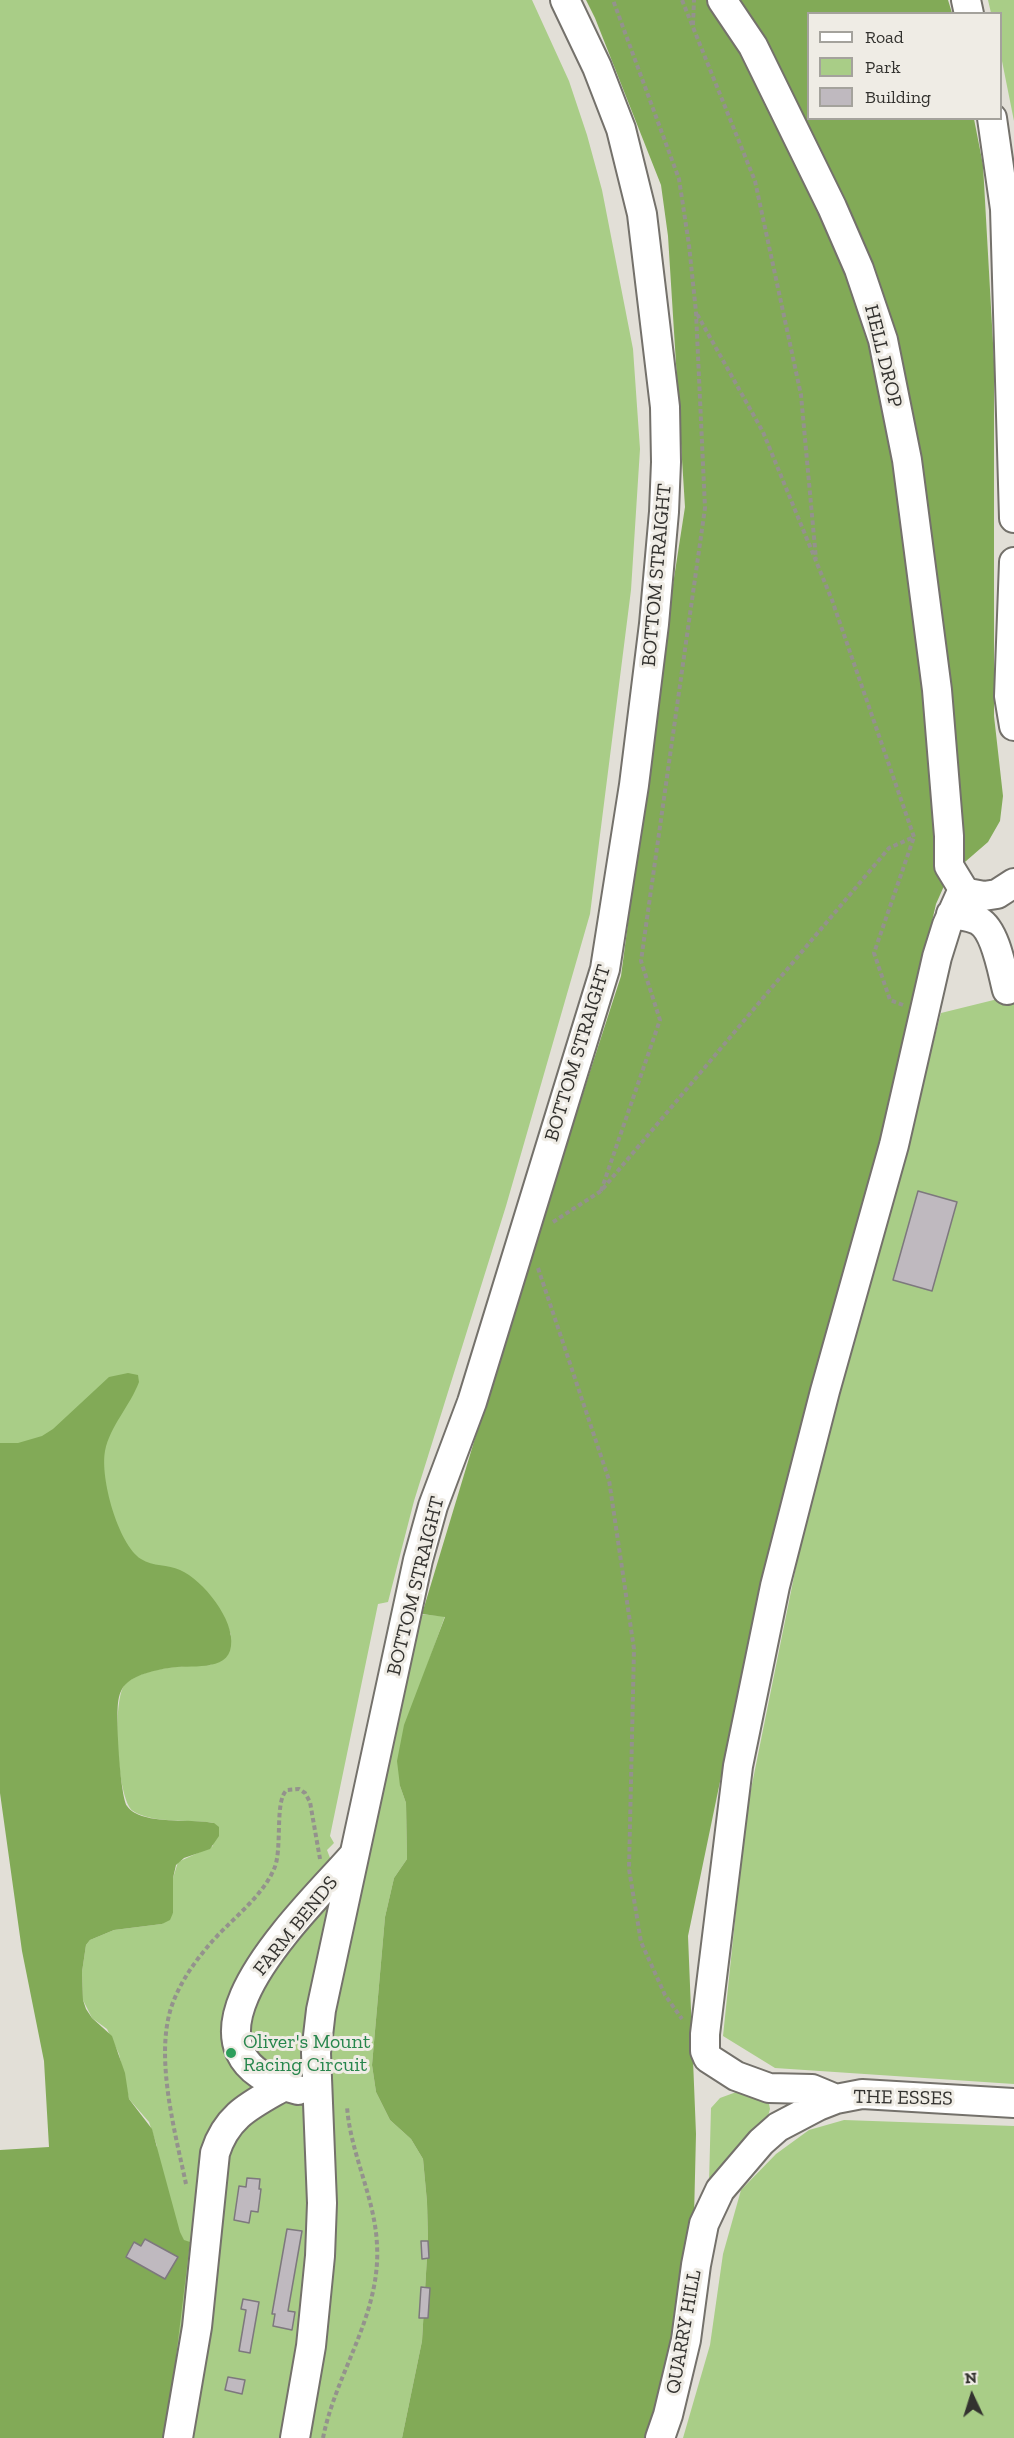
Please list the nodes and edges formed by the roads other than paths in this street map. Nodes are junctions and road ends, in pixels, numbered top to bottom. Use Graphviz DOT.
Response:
graph roads {
  1 [pos="565,0"];
  2 [pos="722,0"];
  3 [pos="992,120"];
  4 [pos="1014,518"];
  5 [pos="1014,562"];
  6 [pos="1012,717"];
  7 [pos="1014,883"];
  8 [pos="957,902"];
  9 [pos="1007,990"];
  10 [pos="354,1854"];
  11 [pos="284,2086"];
  12 [pos="769,2088"];
  13 [pos="316,2095"];
  14 [pos="836,2099"];
  15 [pos="1014,2103"];
  16 [pos="778,2127"];
  17 [pos="704,2224"];
  18 [pos="178,2438"];
  19 [pos="296,2438"];
  20 [pos="660,2438"];
  1 -- 10 [label="street, BOTTOM STRAIGHT"];
  2 -- 8 [label="street, HELL DROP"];
  3 -- 4 [label="street"];
  5 -- 6 [label="street"];
  7 -- 8 [label="street"];
  8 -- 9 [label="street"];
  8 -- 12 [label="street"];
  10 -- 11 [label="street, FARM BENDS"];
  10 -- 13 [label="street, BOTTOM STRAIGHT"];
  11 -- 13 [label="street, FARM BENDS"];
  11 -- 18 [label="street"];
  12 -- 14 [label="street"];
  12 -- 16 [label="street"];
  13 -- 19 [label="street, BOTTOM STRAIGHT"];
  14 -- 15 [label="street, THE ESSES"];
  14 -- 16 [label="street, THE ESSES"];
  16 -- 17 [label="street, THE ESSES"];
  17 -- 20 [label="street, QUARRY HILL"];
}
